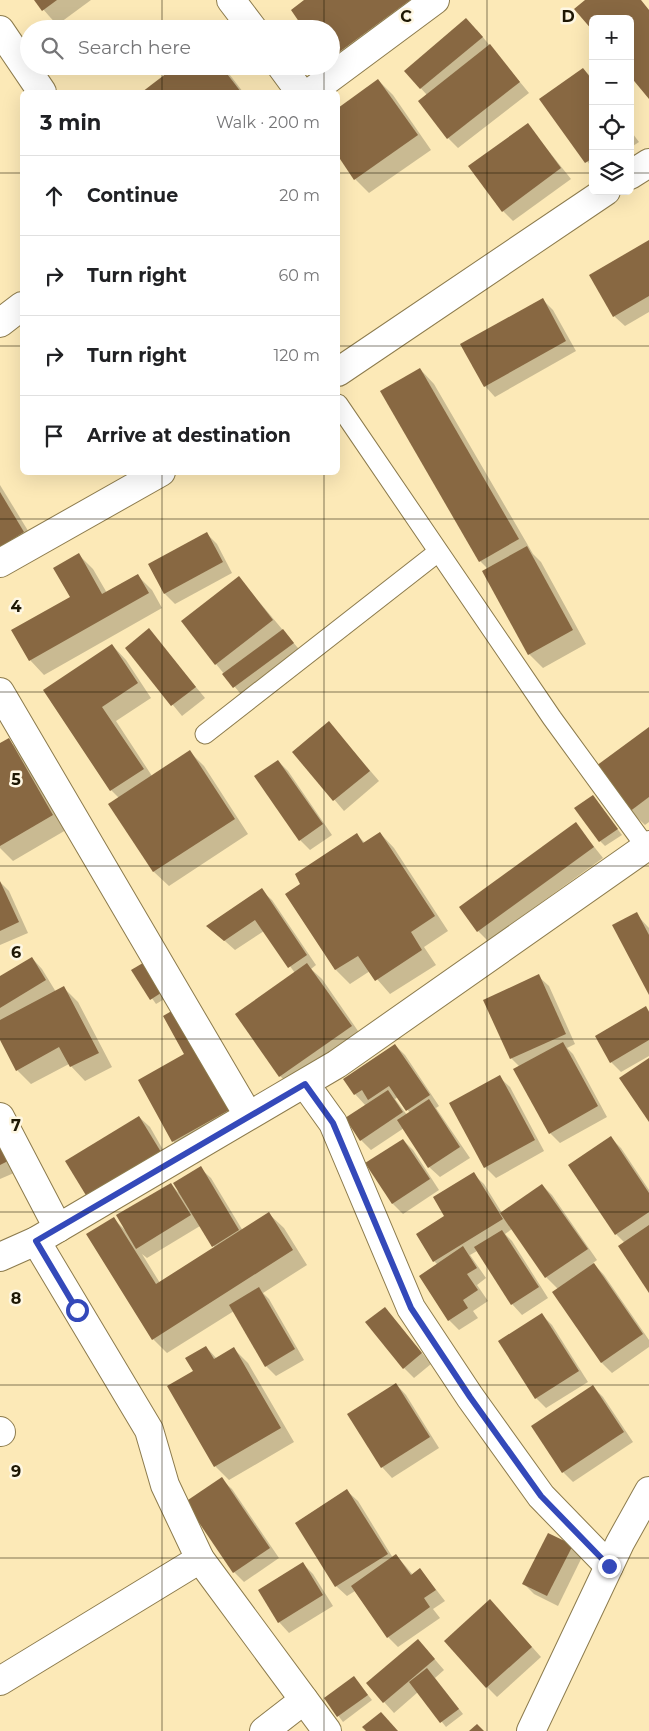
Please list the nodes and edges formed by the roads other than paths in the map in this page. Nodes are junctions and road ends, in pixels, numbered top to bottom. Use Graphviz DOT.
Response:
graph roads {
  1 [pos="231,0"];
  2 [pos="435,0"];
  3 [pos="246,20"];
  4 [pos="0,30"];
  5 [pos="20,60"];
  6 [pos="340,70"];
  7 [pos="30,75"];
  8 [pos="288,75"];
  9 [pos="334,75"];
  10 [pos="41,90"];
  11 [pos="299,90"];
  12 [pos="314,90"];
  13 [pos="649,163"];
  14 [pos="634,172"];
  15 [pos="600,195"];
  16 [pos="20,308"];
  17 [pos="0,323"];
  18 [pos="340,371"];
  19 [pos="340,407"];
  20 [pos="156,475"];
  21 [pos="438,552"];
  22 [pos="0,563"];
  23 [pos="0,692"];
  24 [pos="204,734"];
  25 [pos="648,846"];
  26 [pos="305,1084"];
  27 [pos="248,1115"];
  28 [pos="0,1117"];
  29 [pos="47,1234"];
  30 [pos="0,1257"];
  31 [pos="649,1491"];
  32 [pos="200,1559"];
  33 [pos="609,1566"];
  34 [pos="0,1681"];
  35 [pos="304,1700"];
  36 [pos="264,1731"];
  37 [pos="327,1731"];
  38 [pos="531,1731"];
  1 -- 3 [label="street"];
  2 -- 6 [label="street"];
  4 -- 5 [label="street"];
  7 -- 10 [label="street"];
  8 -- 11 [label="street"];
  9 -- 12 [label="street"];
  13 -- 14 [label="street"];
  15 -- 18 [label="street"];
  16 -- 17 [label="street"];
  19 -- 21 [label="lane"];
  20 -- 22 [label="street"];
  21 -- 24 [label="lane"];
  21 -- 25 [label="lane"];
  23 -- 27 [label="street"];
  25 -- 26 [label="street"];
  26 -- 27 [label="street"];
  26 -- 33 [label="street"];
  27 -- 29 [label="street"];
  28 -- 29 [label="street"];
  29 -- 30 [label="street"];
  29 -- 32 [label="street"];
  31 -- 33 [label="street"];
  32 -- 34 [label="street"];
  32 -- 35 [label="street"];
  33 -- 38 [label="street"];
  35 -- 36 [label="street"];
  35 -- 37 [label="street"];
}
